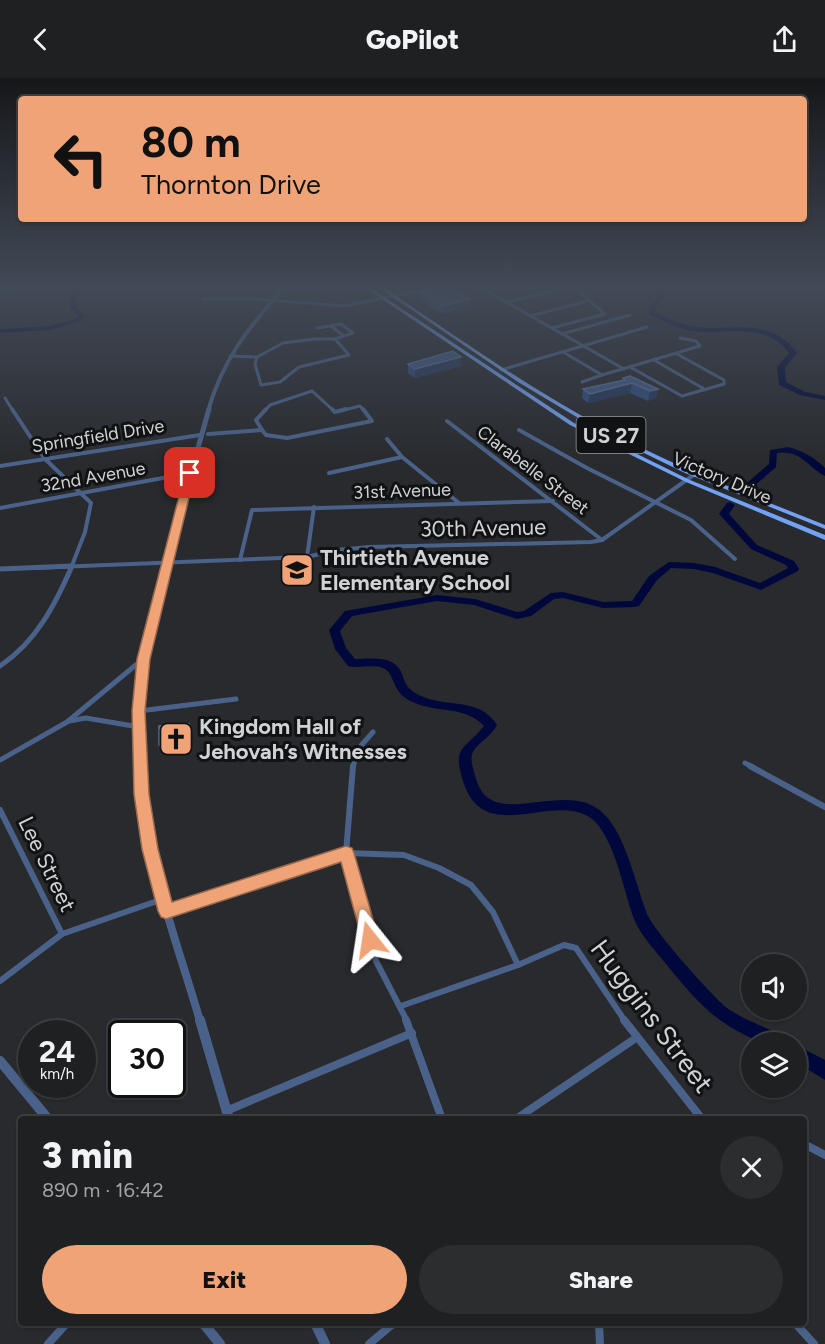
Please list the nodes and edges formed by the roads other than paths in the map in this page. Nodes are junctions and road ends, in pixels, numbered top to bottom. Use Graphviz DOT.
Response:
graph roads {
  1 [pos="236,346"];
  2 [pos="273,346"];
  3 [pos="342,346"];
  4 [pos="452,346"];
  5 [pos="466,346"];
  6 [pos="583,346"];
  7 [pos="700,346"];
  8 [pos="563,352"];
  9 [pos="677,354"];
  10 [pos="230,356"];
  11 [pos="257,357"];
  12 [pos="654,360"];
  13 [pos="630,367"];
  14 [pos="624,369"];
  15 [pos="501,370"];
  16 [pos="491,373"];
  17 [pos="602,375"];
  18 [pos="582,382"];
  19 [pos="706,390"];
  20 [pos="4,398"];
  21 [pos="447,421"];
  22 [pos="262,430"];
  23 [pos="519,430"];
  24 [pos="203,434"];
  25 [pos="387,440"];
  26 [pos="402,456"];
  27 [pos="45,459"];
  28 [pos="0,466"];
  29 [pos="190,473"];
  30 [pos="329,473"];
  31 [pos="695,474"];
  32 [pos="688,481"];
  33 [pos="81,492"];
  34 [pos="553,501"];
  35 [pos="657,502"];
  36 [pos="459,503"];
  37 [pos="315,507"];
  38 [pos="0,508"];
  39 [pos="825,527"];
  40 [pos="825,538"];
  41 [pos="602,540"];
  42 [pos="307,556"];
  43 [pos="735,559"];
  44 [pos="240,560"];
  45 [pos="165,564"];
  46 [pos="70,567"];
  47 [pos="0,569"];
  48 [pos="143,659"];
  49 [pos="0,666"];
  50 [pos="236,699"];
  51 [pos="139,711"];
  52 [pos="67,722"];
  53 [pos="139,727"];
  54 [pos="373,732"];
  55 [pos="0,760"];
  56 [pos="745,763"];
  57 [pos="825,798"];
  58 [pos="823,806"];
  59 [pos="0,810"];
  60 [pos="346,853"];
  61 [pos="163,899"];
  62 [pos="166,911"];
  63 [pos="62,934"];
  64 [pos="564,945"];
  65 [pos="518,965"];
  66 [pos="0,981"];
  67 [pos="401,1006"];
  68 [pos="412,1033"];
  69 [pos="636,1038"];
  70 [pos="0,1061"];
  71 [pos="228,1115"];
  72 [pos="46,1116"];
  73 [pos="441,1116"];
  74 [pos="520,1116"];
  75 [pos="700,1116"];
  76 [pos="807,1146"];
  77 [pos="825,1155"];
  78 [pos="64,1326"];
  79 [pos="205,1326"];
  80 [pos="316,1326"];
  81 [pos="390,1326"];
  82 [pos="599,1326"];
  83 [pos="798,1326"];
  84 [pos="48,1344"];
  85 [pos="220,1344"];
  86 [pos="325,1344"];
  87 [pos="369,1344"];
  88 [pos="600,1344"];
  89 [pos="814,1344"];
  1 -- 10 [label="street"];
  2 -- 11 [label="street"];
  3 -- 11 [label="street"];
  4 -- 16 [label="highway, Victory Drive / US 27"];
  5 -- 15 [label="highway, Victory Drive / US 27"];
  6 -- 8 [label="street"];
  6 -- 14 [label="street"];
  7 -- 9 [label="street"];
  8 -- 15 [label="street"];
  8 -- 17 [label="street"];
  9 -- 12 [label="street"];
  9 -- 19 [label="street"];
  10 -- 11 [label="street"];
  10 -- 24 [label="street"];
  12 -- 13 [label="street"];
  12 -- 19 [label="street"];
  13 -- 14 [label="street"];
  13 -- 19 [label="street"];
  14 -- 17 [label="street"];
  15 -- 16 [label="highway"];
  15 -- 31 [label="highway, Victory Drive / US 27"];
  16 -- 32 [label="highway, Victory Drive / US 27"];
  17 -- 18 [label="street"];
  20 -- 27 [label="street"];
  21 -- 34 [label="street, Clarabelle Street"];
  22 -- 22 [label="street, Springfield Drive"];
  22 -- 24 [label="street, Springfield Drive"];
  23 -- 35 [label="street"];
  24 -- 27 [label="street, Springfield Drive"];
  24 -- 29 [label="street"];
  25 -- 26 [label="street"];
  26 -- 30 [label="street"];
  26 -- 36 [label="street"];
  27 -- 28 [label="street, Springfield Drive"];
  27 -- 33 [label="street"];
  29 -- 33 [label="street, 32nd Avenue"];
  29 -- 45 [label="street"];
  31 -- 32 [label="street, 30th Avenue"];
  31 -- 39 [label="highway, Victory Drive / US 27"];
  32 -- 35 [label="street, 30th Avenue"];
  32 -- 40 [label="highway, Victory Drive / US 27"];
  33 -- 38 [label="street, 32nd Avenue"];
  33 -- 46 [label="street"];
  34 -- 36 [label="street, 31st Avenue"];
  34 -- 41 [label="street, Clarabelle Street"];
  35 -- 41 [label="street, 30th Avenue"];
  35 -- 43 [label="street"];
  36 -- 37 [label="street, 31st Avenue"];
  37 -- 42 [label="street"];
  37 -- 44 [label="street, 31st Avenue"];
  41 -- 42 [label="street, 30th Avenue"];
  42 -- 44 [label="street, 30th Avenue"];
  44 -- 45 [label="street, 30th Avenue"];
  45 -- 46 [label="street, 30th Avenue"];
  45 -- 48 [label="street"];
  46 -- 47 [label="street, 30th Avenue"];
  46 -- 49 [label="street"];
  48 -- 51 [label="street"];
  48 -- 52 [label="street"];
  50 -- 51 [label="street"];
  51 -- 53 [label="street"];
  52 -- 53 [label="street"];
  52 -- 55 [label="street"];
  53 -- 61 [label="street"];
  54 -- 60 [label="street"];
  56 -- 58 [label="street"];
  57 -- 58 [label="street"];
  59 -- 63 [label="street, Lee Street"];
  60 -- 62 [label="street"];
  60 -- 65 [label="street"];
  60 -- 67 [label="street"];
  61 -- 62 [label="street"];
  61 -- 63 [label="street"];
  62 -- 71 [label="street"];
  63 -- 66 [label="street"];
  64 -- 65 [label="street"];
  64 -- 69 [label="street, Huggins Street"];
  65 -- 67 [label="street"];
  67 -- 68 [label="street"];
  68 -- 71 [label="street"];
  68 -- 73 [label="street"];
  69 -- 74 [label="street"];
  69 -- 75 [label="street, Huggins Street"];
  70 -- 72 [label="street"];
  76 -- 77 [label="street"];
  78 -- 84 [label="street"];
  79 -- 85 [label="street"];
  80 -- 86 [label="street"];
  81 -- 87 [label="street"];
  82 -- 88 [label="street"];
  83 -- 89 [label="street"];
}
